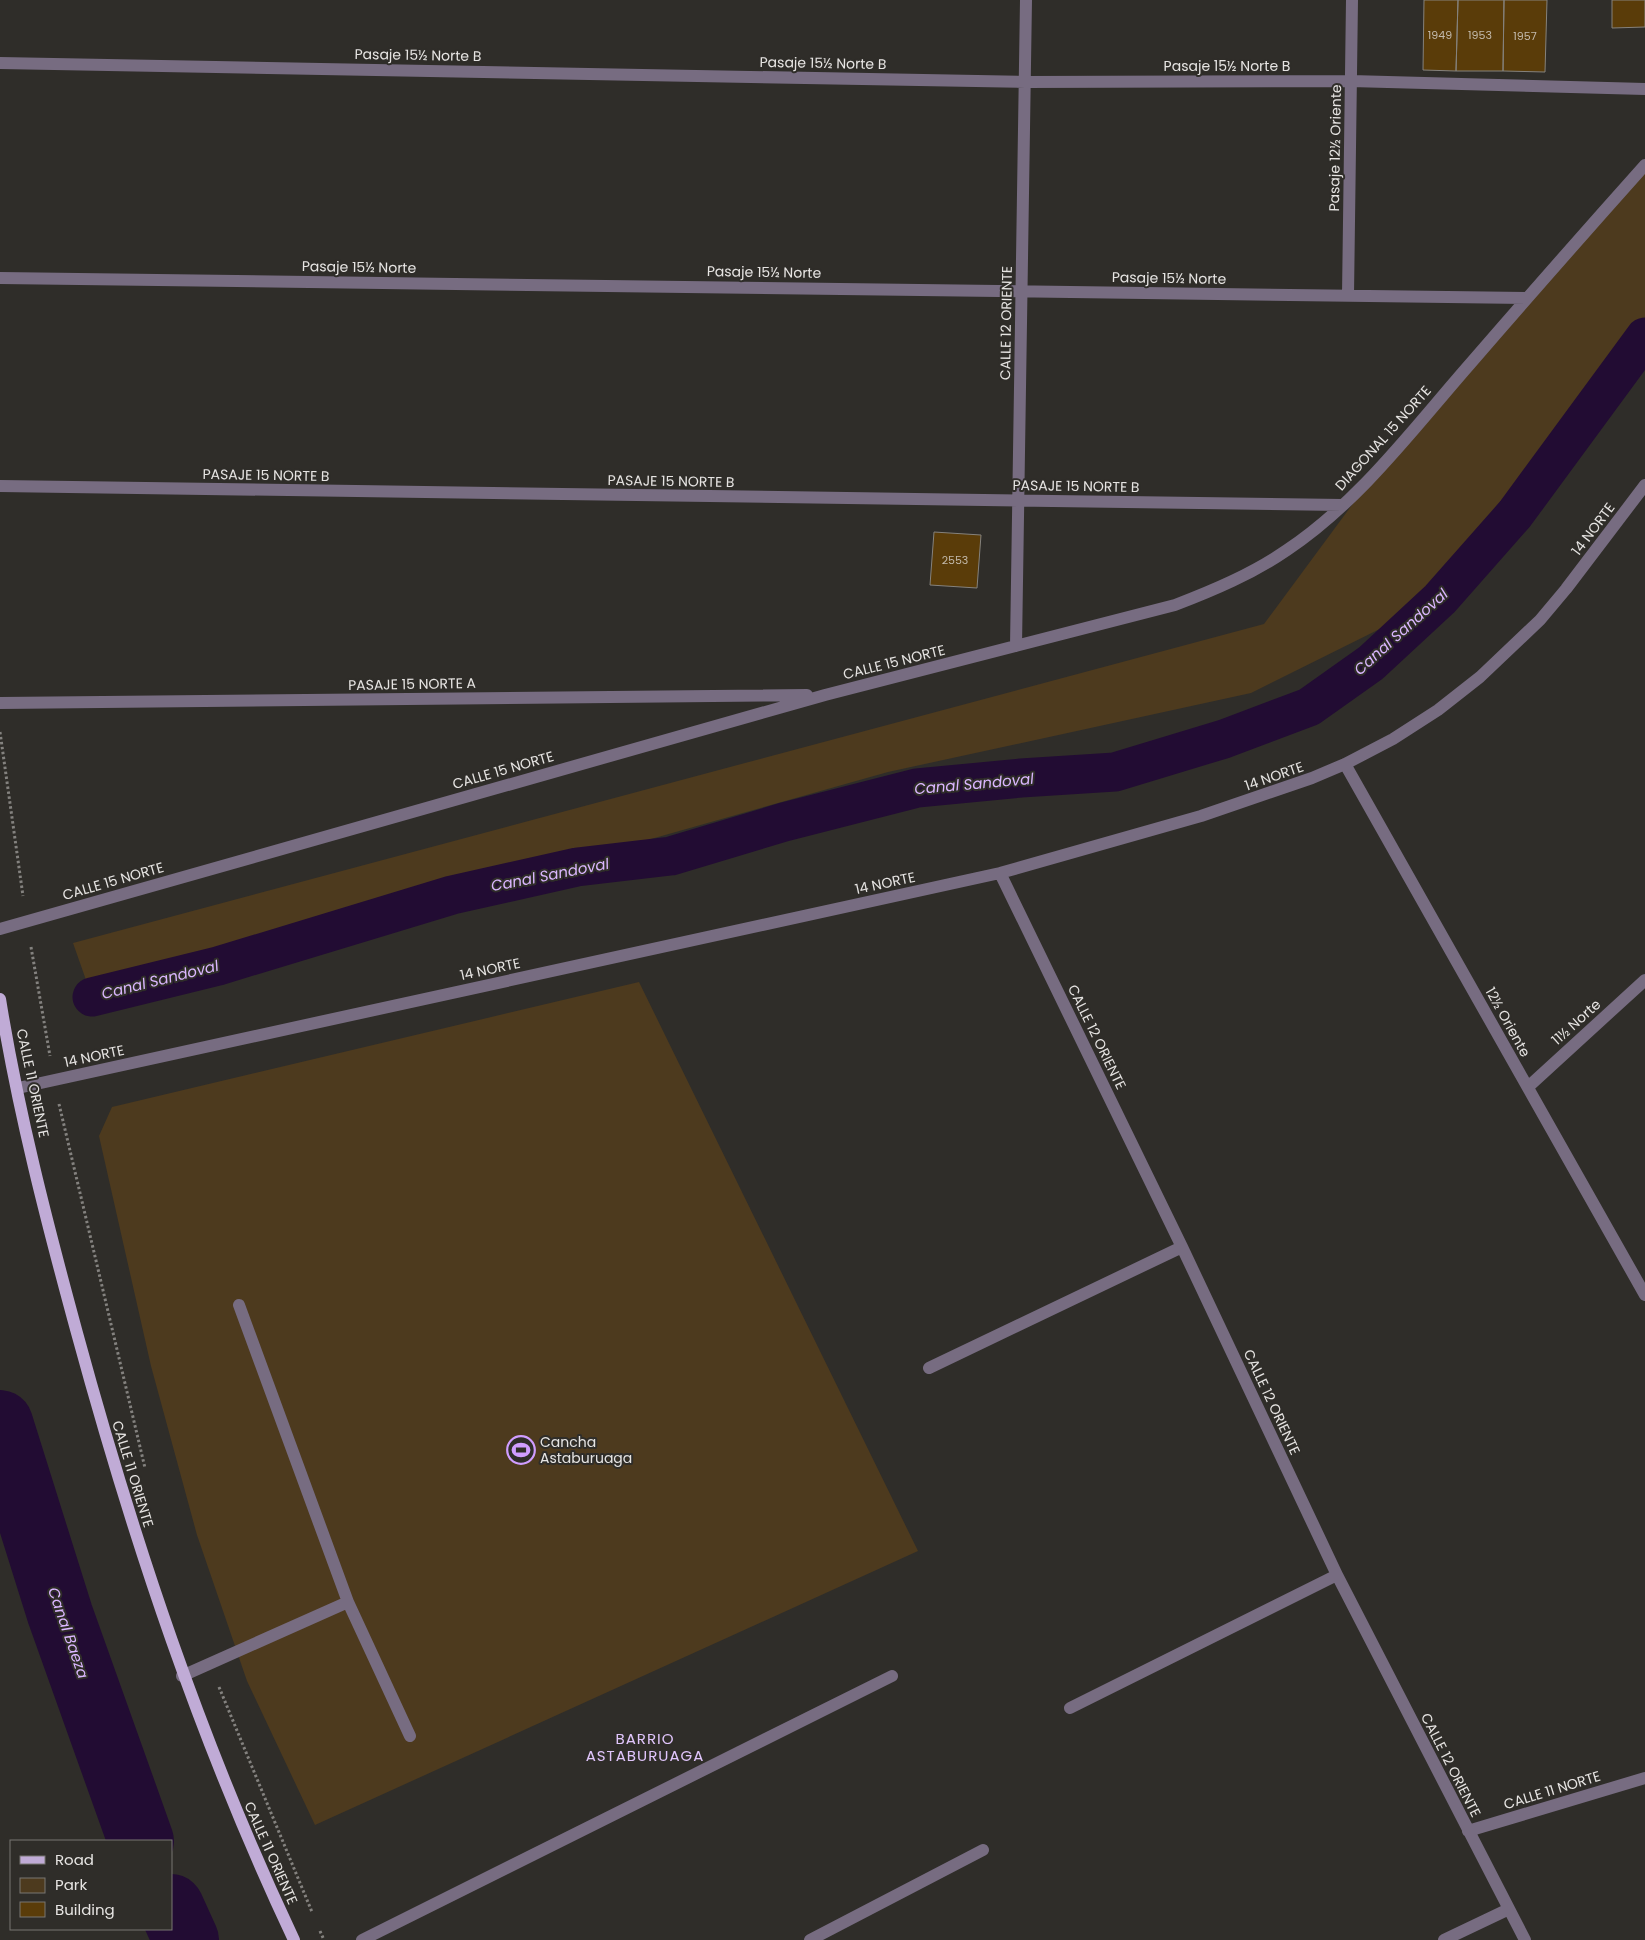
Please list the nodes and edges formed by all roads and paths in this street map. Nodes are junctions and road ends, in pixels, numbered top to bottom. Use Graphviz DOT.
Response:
graph roads {
  1 [pos="1026,0"];
  2 [pos="1352,0"];
  3 [pos="0,63"];
  4 [pos="1350,81"];
  5 [pos="1025,82"];
  6 [pos="1645,89"];
  7 [pos="1645,165"];
  8 [pos="0,278"];
  9 [pos="1021,291"];
  10 [pos="1348,296"];
  11 [pos="1527,298"];
  12 [pos="0,486"];
  13 [pos="1643,491"];
  14 [pos="1018,500"];
  15 [pos="1342,505"];
  16 [pos="1016,646"];
  17 [pos="825,695"];
  18 [pos="0,703"];
  19 [pos="0,732"];
  20 [pos="1345,764"];
  21 [pos="1000,873"];
  22 [pos="27,921"];
  23 [pos="0,929"];
  24 [pos="1645,980"];
  25 [pos="0,999"];
  26 [pos="54,1080"];
  27 [pos="1528,1087"];
  28 [pos="18,1088"];
  29 [pos="1182,1247"];
  30 [pos="1645,1295"];
  31 [pos="239,1305"];
  32 [pos="929,1368"];
  33 [pos="146,1473"];
  34 [pos="1338,1575"];
  35 [pos="348,1602"];
  36 [pos="209,1663"];
  37 [pos="182,1676"];
  38 [pos="892,1676"];
  39 [pos="1070,1708"];
  40 [pos="410,1736"];
  41 [pos="1645,1778"];
  42 [pos="1468,1831"];
  43 [pos="983,1850"];
  44 [pos="1509,1909"];
  45 [pos="294,1940"];
  46 [pos="324,1940"];
  47 [pos="362,1940"];
  48 [pos="810,1940"];
  49 [pos="1444,1940"];
  50 [pos="1526,1940"];
  1 -- 5 [label="street, CALLE 12 ORIENTE"];
  2 -- 4 [label="street, Pasaje 12½ Oriente"];
  3 -- 5 [label="street, Pasaje 15½ Norte B"];
  4 -- 5 [label="street, Pasaje 15½ Norte B"];
  4 -- 6 [label="street, Pasaje 15½ Norte B"];
  4 -- 10 [label="street, Pasaje 12½ Oriente"];
  5 -- 9 [label="street, CALLE 12 ORIENTE"];
  7 -- 11 [label="street, DIAGONAL 15 NORTE"];
  8 -- 9 [label="street, Pasaje 15½ Norte"];
  9 -- 10 [label="street, Pasaje 15½ Norte"];
  9 -- 14 [label="street, CALLE 12 ORIENTE"];
  10 -- 11 [label="street, Pasaje 15½ Norte"];
  11 -- 15 [label="street, DIAGONAL 15 NORTE"];
  12 -- 14 [label="street, PASAJE 15 NORTE B"];
  13 -- 20 [label="street, 14 NORTE"];
  14 -- 15 [label="street, PASAJE 15 NORTE B"];
  14 -- 16 [label="street, CALLE 12 ORIENTE"];
  15 -- 16 [label="street, DIAGONAL 15 NORTE"];
  16 -- 17 [label="street, CALLE 15 NORTE"];
  17 -- 18 [label="street, PASAJE 15 NORTE A"];
  17 -- 22 [label="street, CALLE 15 NORTE"];
  19 -- 22 [label="path"];
  20 -- 21 [label="street, 14 NORTE"];
  20 -- 27 [label="street, 12½ Oriente"];
  21 -- 26 [label="street, 14 NORTE"];
  21 -- 29 [label="street, CALLE 12 ORIENTE"];
  22 -- 23 [label="street, CALLE 15 NORTE"];
  22 -- 26 [label="path"];
  24 -- 27 [label="street, 11½ Norte"];
  25 -- 28 [label="main road, CALLE 11 ORIENTE"];
  26 -- 28 [label="street, 14 NORTE"];
  26 -- 33 [label="path"];
  27 -- 30 [label="street, 12½ Oriente"];
  28 -- 37 [label="main road, CALLE 11 ORIENTE"];
  29 -- 32 [label="street"];
  29 -- 34 [label="street, CALLE 12 ORIENTE"];
  31 -- 35 [label="street"];
  34 -- 39 [label="street"];
  34 -- 42 [label="street, CALLE 12 ORIENTE"];
  35 -- 36 [label="street"];
  35 -- 40 [label="street"];
  36 -- 37 [label="street"];
  36 -- 46 [label="path"];
  37 -- 45 [label="main road, CALLE 11 ORIENTE"];
  38 -- 47 [label="street"];
  41 -- 42 [label="street, CALLE 11 NORTE"];
  42 -- 44 [label="street, CALLE 12 ORIENTE"];
  43 -- 48 [label="street"];
  44 -- 49 [label="street"];
  44 -- 50 [label="street, CALLE 12 ORIENTE"];
}
